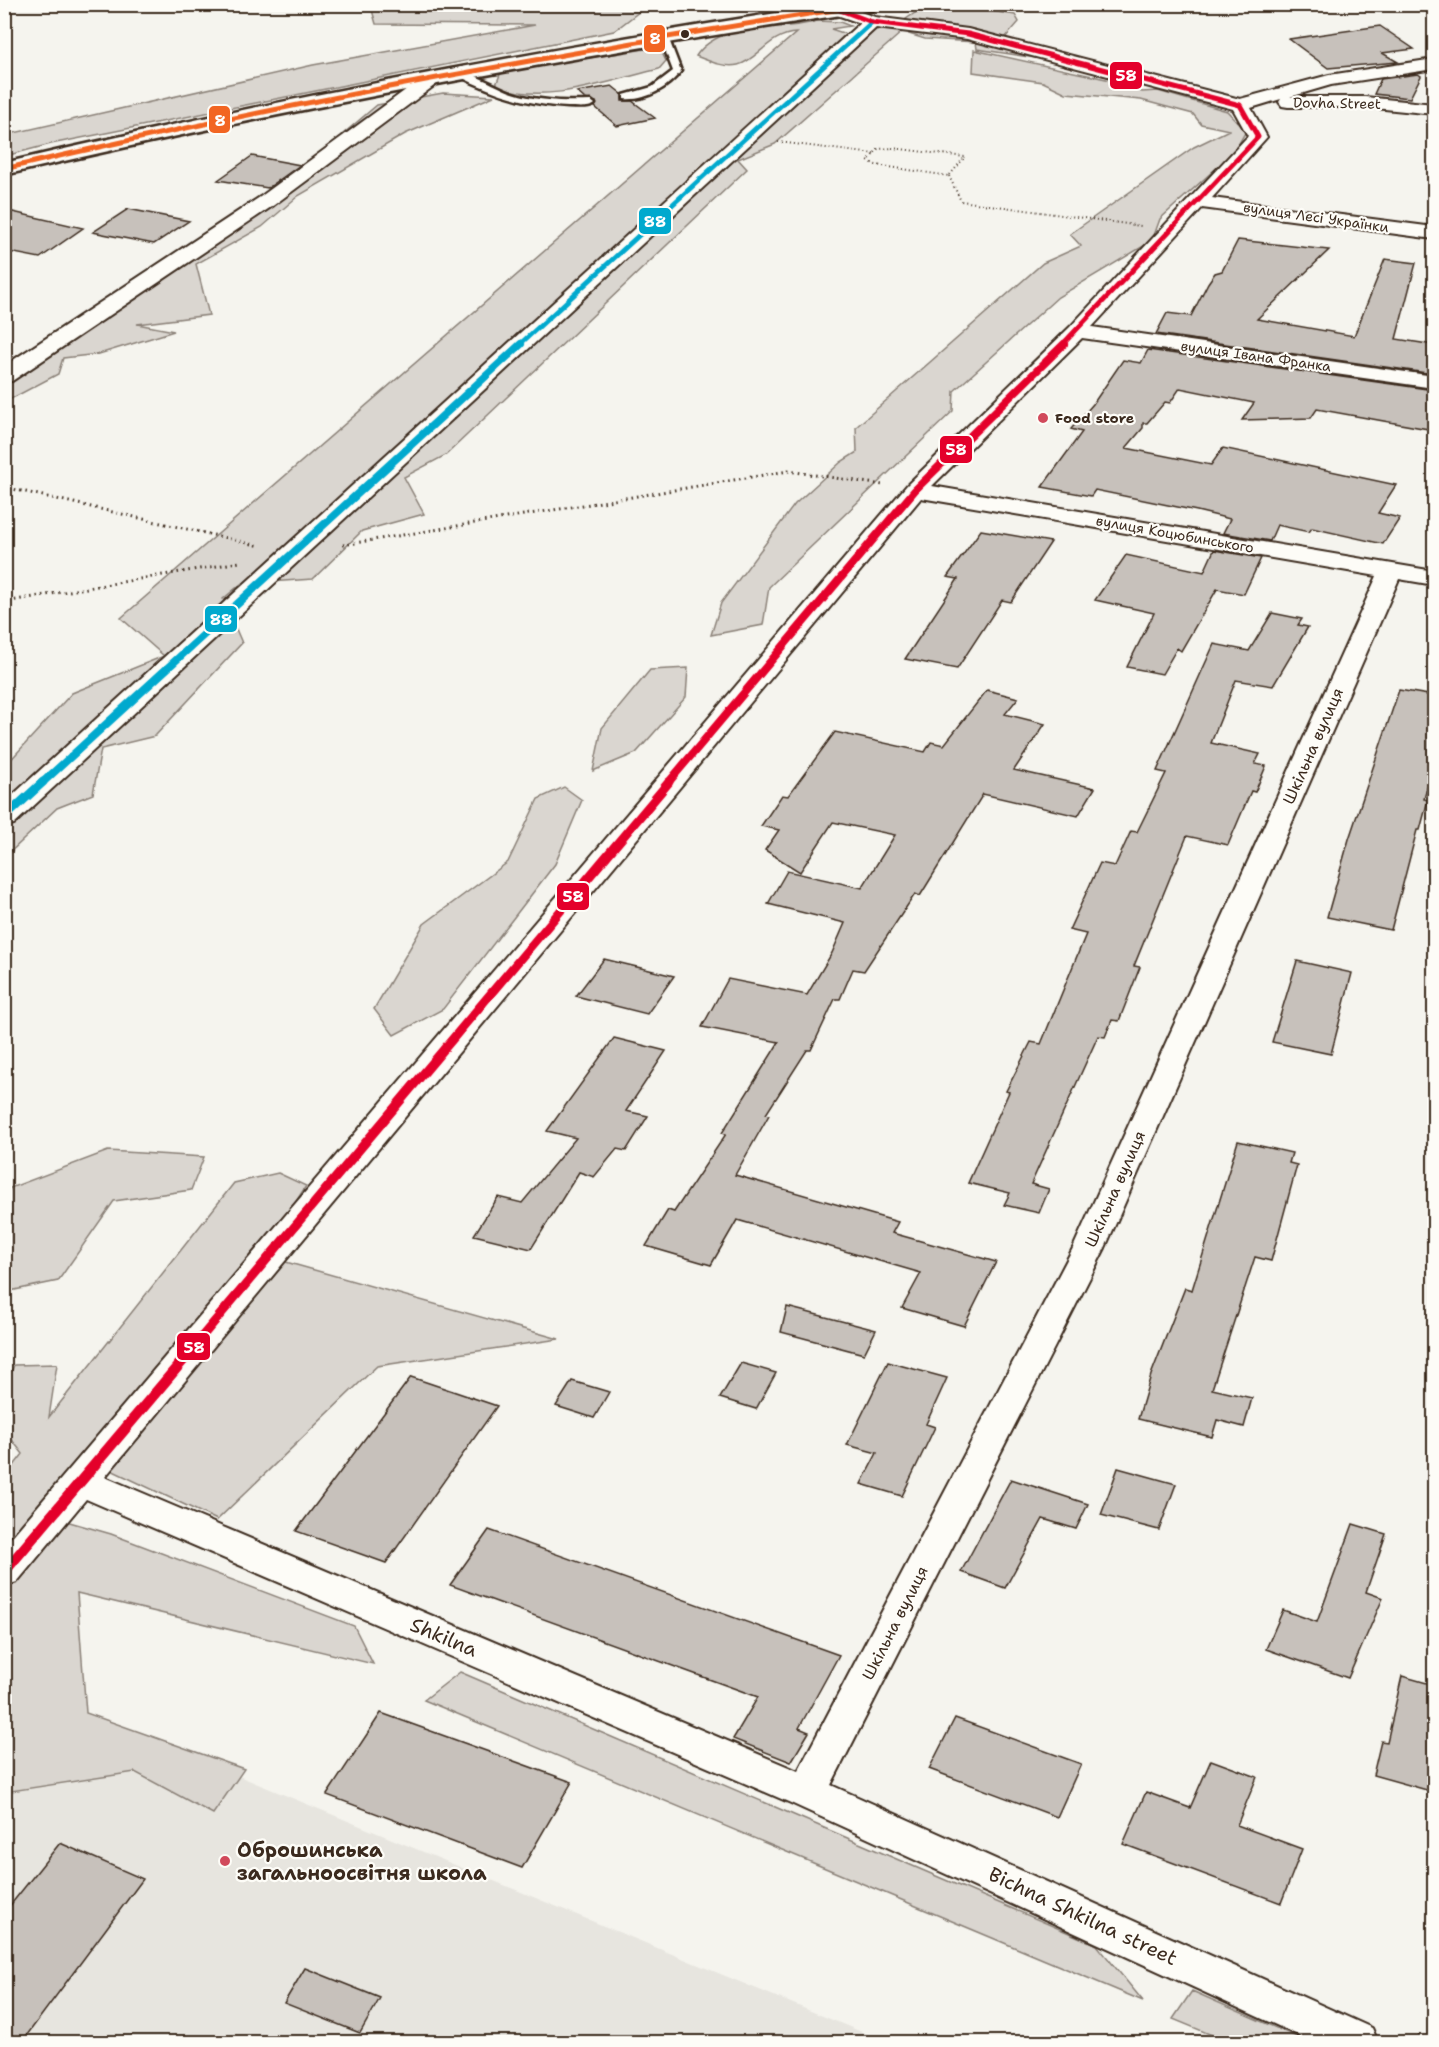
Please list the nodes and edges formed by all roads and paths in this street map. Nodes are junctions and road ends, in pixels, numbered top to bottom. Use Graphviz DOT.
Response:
graph roads {
  1 [pos="840,10"];
  2 [pos="872,13"];
  3 [pos="664,37"];
  4 [pos="1434,64"];
  5 [pos="460,73"];
  6 [pos="432,79"];
  7 [pos="627,97"];
  8 [pos="591,104"];
  9 [pos="1240,105"];
  10 [pos="1434,109"];
  11 [pos="747,138"];
  12 [pos="874,154"];
  13 [pos="4,169"];
  14 [pos="949,176"];
  15 [pos="1197,202"];
  16 [pos="1173,230"];
  17 [pos="1434,233"];
  18 [pos="1077,331"];
  19 [pos="4,376"];
  20 [pos="1434,382"];
  21 [pos="4,487"];
  22 [pos="915,490"];
  23 [pos="293,554"];
  24 [pos="1391,571"];
  25 [pos="1434,578"];
  26 [pos="4,602"];
  27 [pos="4,818"];
  28 [pos="81,1482"];
  29 [pos="4,1572"];
  30 [pos="807,1792"];
  31 [pos="1357,2043"];
  1 -- 2 [label="street"];
  1 -- 3 [label="main road"];
  2 -- 9 [label="street"];
  2 -- 11 [label="street"];
  3 -- 5 [label="main road"];
  3 -- 7 [label="lane"];
  4 -- 9 [label="street"];
  5 -- 6 [label="main road"];
  5 -- 8 [label="lane"];
  6 -- 13 [label="main road"];
  6 -- 19 [label="street"];
  9 -- 10 [label="street, Dovha Street"];
  9 -- 15 [label="street"];
  11 -- 12 [label="path"];
  11 -- 23 [label="street"];
  12 -- 14 [label="path"];
  12 -- 14 [label="path"];
  14 -- 16 [label="path"];
  15 -- 16 [label="street"];
  15 -- 17 [label="street, вулиця Лесі Українки"];
  16 -- 18 [label="street"];
  18 -- 20 [label="street, вулиця Івана Франка"];
  18 -- 22 [label="street"];
  21 -- 23 [label="path"];
  22 -- 23 [label="path"];
  22 -- 24 [label="street, вулиця Коцюбинського"];
  22 -- 28 [label="street"];
  23 -- 26 [label="path"];
  23 -- 27 [label="street"];
  24 -- 25 [label="street, вулиця Коцюбинського"];
  24 -- 30 [label="street, Шкільна вулиця"];
  28 -- 29 [label="street"];
  28 -- 30 [label="street, Shkilna"];
  30 -- 31 [label="street, Bichna Shkilna street"];
}
